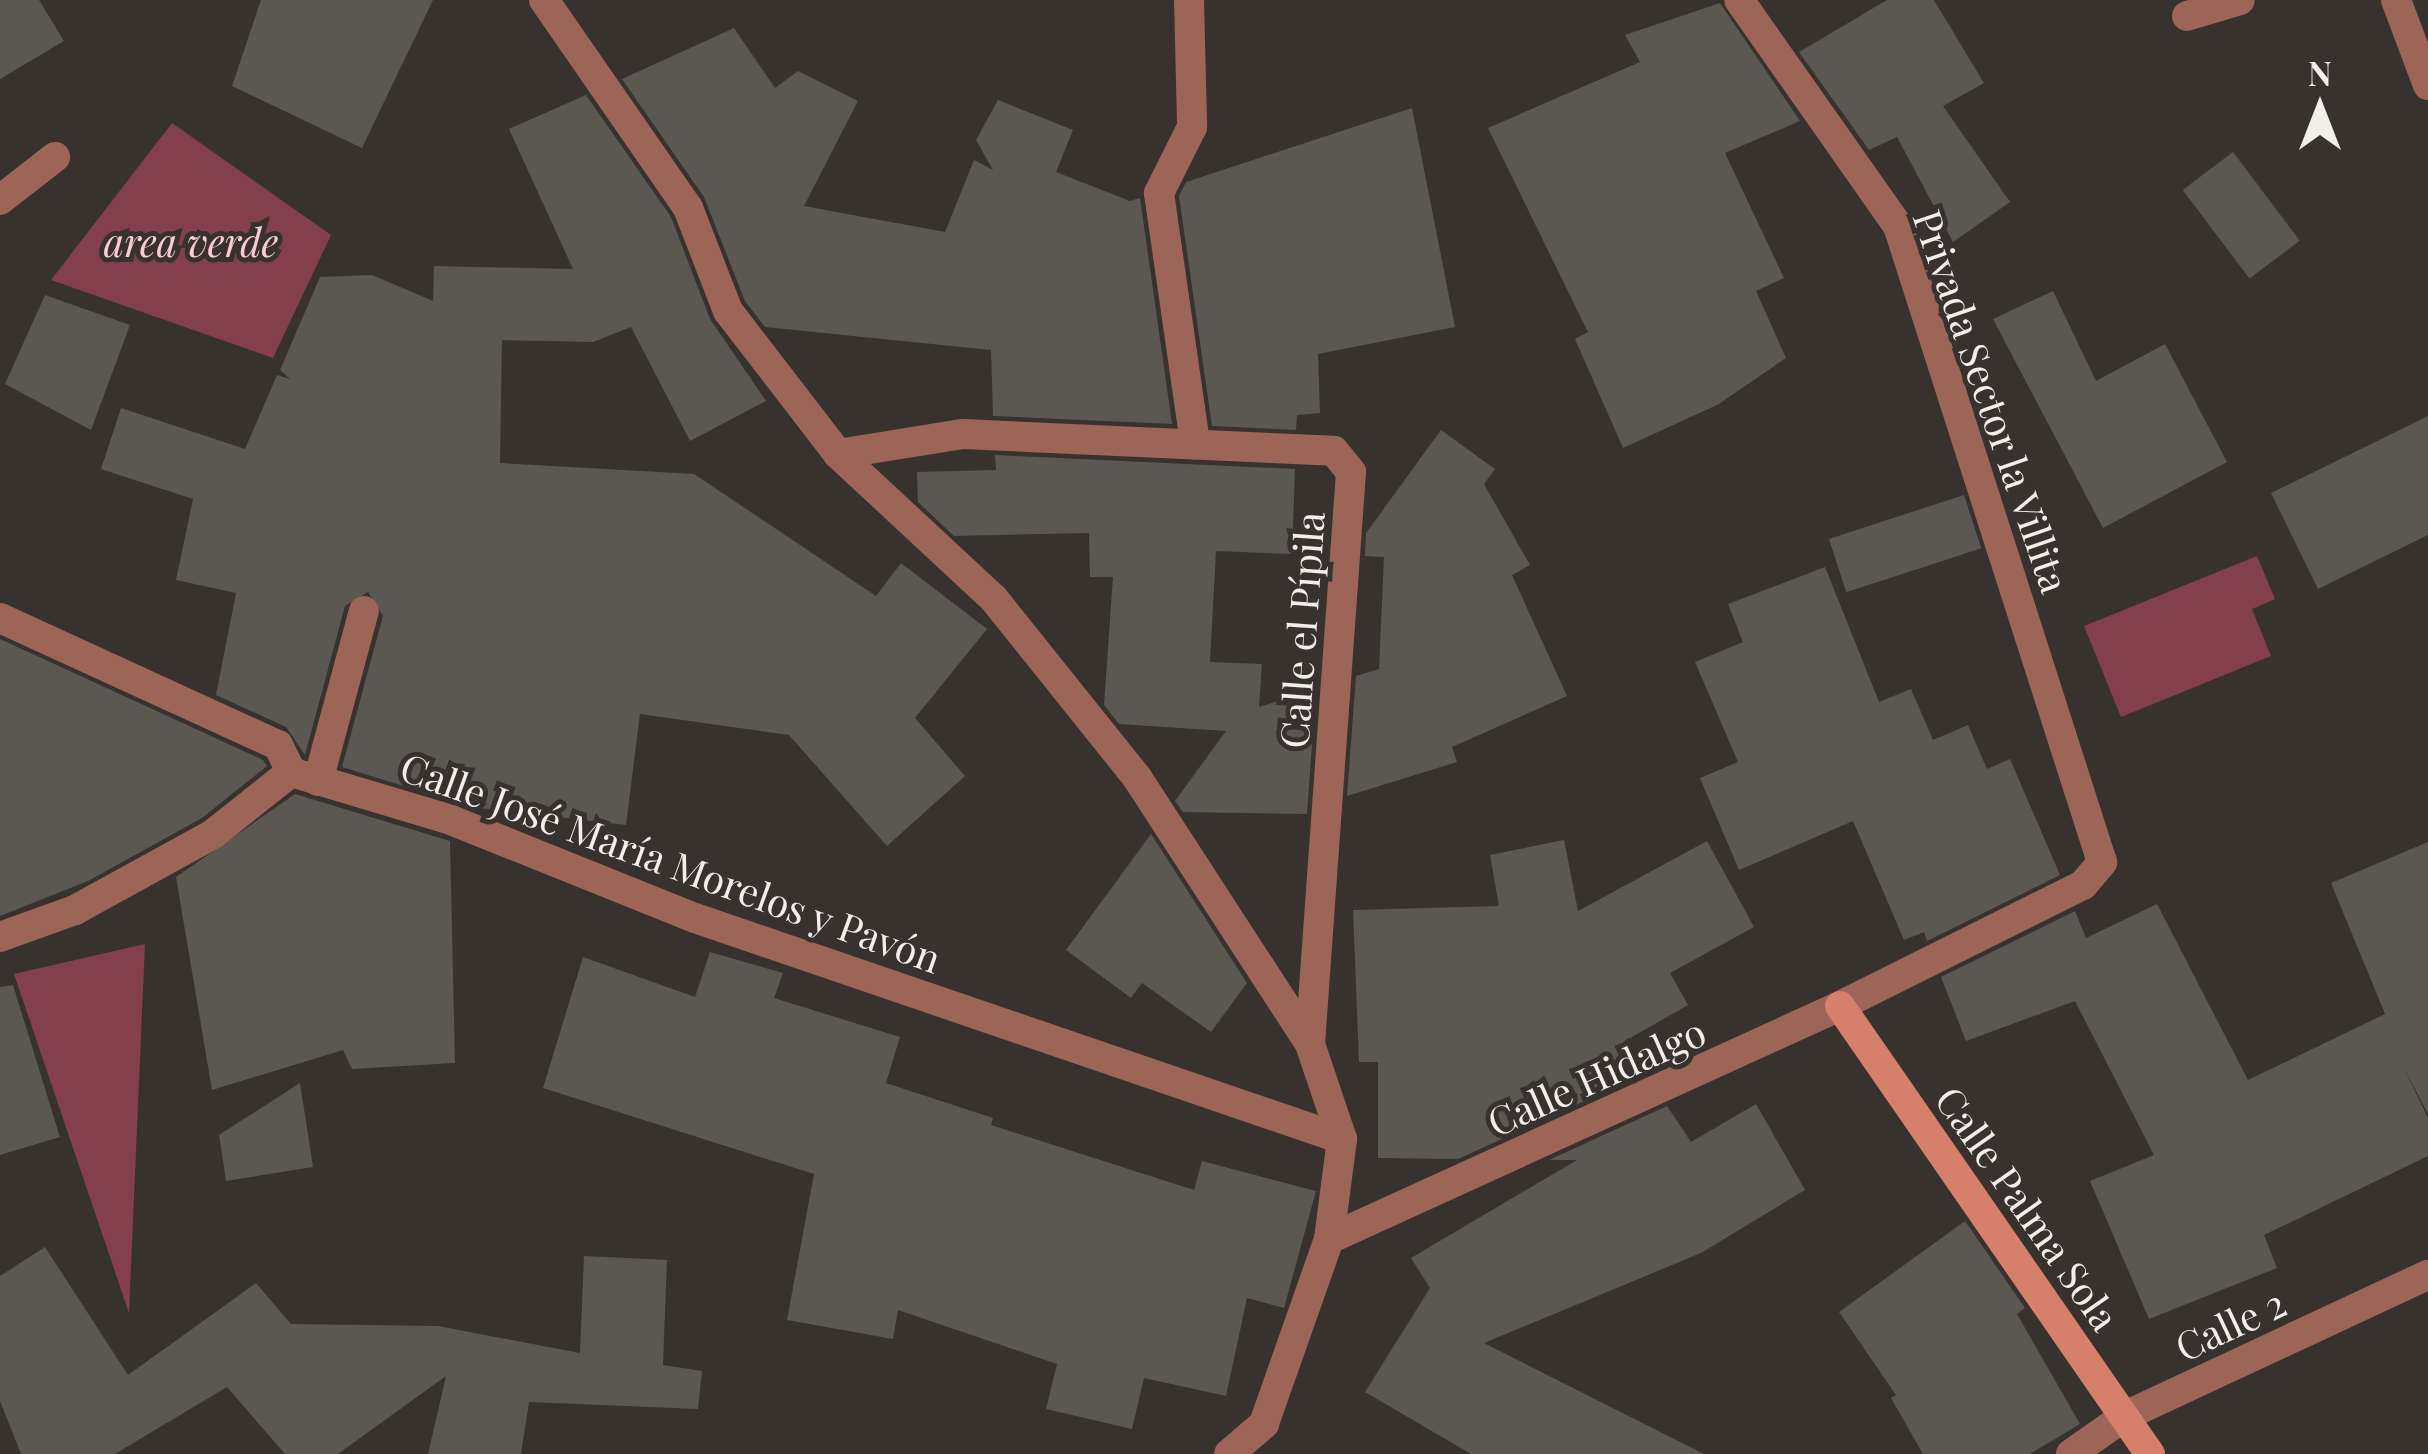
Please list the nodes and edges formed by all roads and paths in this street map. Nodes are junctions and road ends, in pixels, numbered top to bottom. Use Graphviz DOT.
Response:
graph roads {
  1 [pos="544,0"];
  2 [pos="1189,0"];
  3 [pos="1739,0"];
  4 [pos="2240,0"];
  5 [pos="2396,0"];
  6 [pos="2187,16"];
  7 [pos="2428,85"];
  8 [pos="55,157"];
  9 [pos="0,200"];
  10 [pos="1195,444"];
  11 [pos="838,454"];
  12 [pos="364,611"];
  13 [pos="0,618"];
  14 [pos="304,777"];
  15 [pos="2102,862"];
  16 [pos="0,937"];
  17 [pos="1840,1006"];
  18 [pos="1310,1044"];
  19 [pos="1342,1139"];
  20 [pos="1329,1239"];
  21 [pos="2428,1275"];
  22 [pos="2125,1416"];
  23 [pos="1228,1454"];
  24 [pos="2071,1454"];
  25 [pos="2150,1454"];
  1 -- 11 [label="street"];
  2 -- 10 [label="street"];
  3 -- 15 [label="street, Privada Sector la Villita"];
  4 -- 6 [label="street"];
  5 -- 7 [label="street"];
  8 -- 9 [label="street"];
  10 -- 11 [label="street, Calle el Pípila"];
  10 -- 18 [label="street, Calle el Pípila"];
  11 -- 18 [label="street"];
  12 -- 14 [label="street"];
  13 -- 14 [label="street"];
  14 -- 16 [label="street"];
  14 -- 19 [label="street, Calle José María Morelos y Pavón"];
  15 -- 17 [label="street, Calle Hidalgo"];
  17 -- 20 [label="street, Calle Hidalgo"];
  17 -- 22 [label="street, Calle Palma Sola"];
  18 -- 19 [label="street, Calle el Pípila"];
  19 -- 20 [label="street, Calle el Pípila"];
  20 -- 23 [label="street"];
  21 -- 22 [label="street, Calle 2"];
  22 -- 24 [label="street, Calle 2"];
  22 -- 25 [label="street, Calle Palma Sola"];
}
